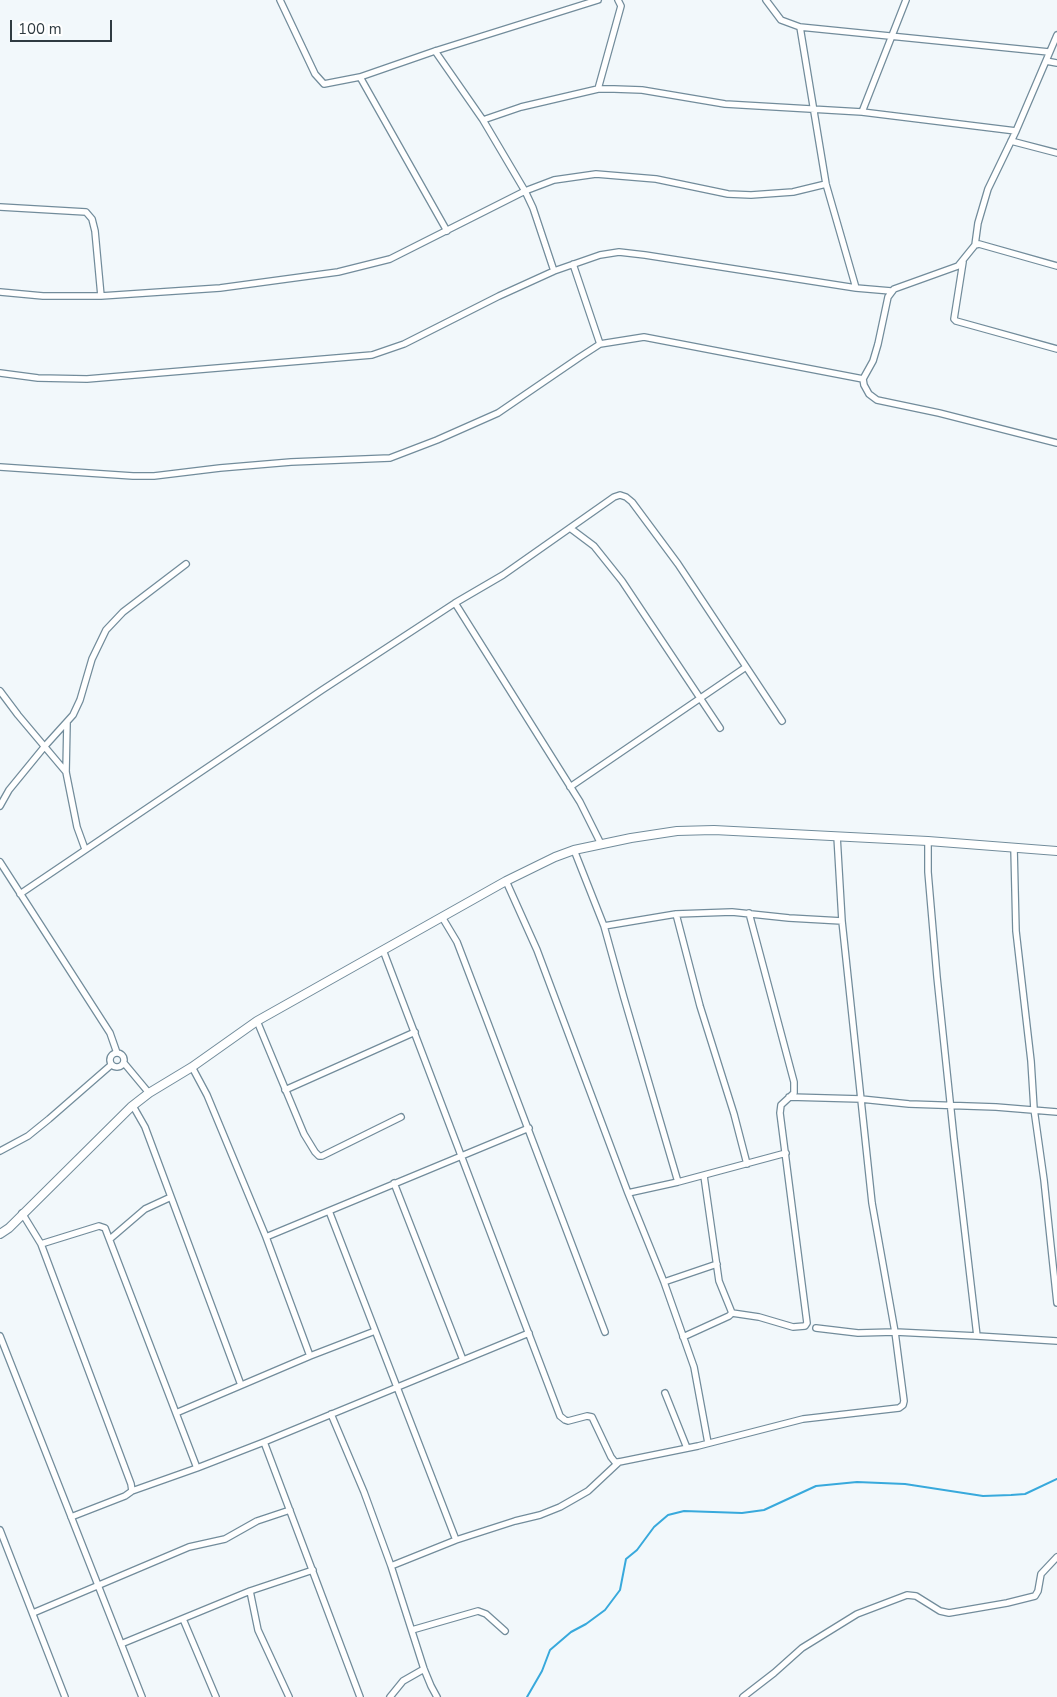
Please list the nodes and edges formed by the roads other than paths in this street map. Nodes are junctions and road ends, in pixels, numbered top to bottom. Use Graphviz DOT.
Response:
graph roads {
  1 [pos="280,0"];
  2 [pos="598,0"];
  3 [pos="618,0"];
  4 [pos="766,0"];
  5 [pos="906,0"];
  6 [pos="800,27"];
  7 [pos="1057,35"];
  8 [pos="891,36"];
  9 [pos="435,51"];
  10 [pos="1049,52"];
  11 [pos="1046,61"];
  12 [pos="1057,63"];
  13 [pos="360,78"];
  14 [pos="598,89"];
  15 [pos="813,109"];
  16 [pos="862,112"];
  17 [pos="482,120"];
  18 [pos="1016,131"];
  19 [pos="1011,141"];
  20 [pos="1057,152"];
  21 [pos="826,184"];
  22 [pos="525,191"];
  23 [pos="0,207"];
  24 [pos="447,231"];
  25 [pos="975,245"];
  26 [pos="963,261"];
  27 [pos="573,264"];
  28 [pos="1057,266"];
  29 [pos="554,271"];
  30 [pos="856,288"];
  31 [pos="892,291"];
  32 [pos="0,292"];
  33 [pos="101,296"];
  34 [pos="600,344"];
  35 [pos="1057,349"];
  36 [pos="0,373"];
  37 [pos="863,378"];
  38 [pos="1057,443"];
  39 [pos="0,466"];
  40 [pos="570,528"];
  41 [pos="186,564"];
  42 [pos="455,603"];
  43 [pos="746,667"];
  44 [pos="0,691"];
  45 [pos="700,698"];
  46 [pos="782,721"];
  47 [pos="66,723"];
  48 [pos="720,728"];
  49 [pos="45,746"];
  50 [pos="66,772"];
  51 [pos="570,787"];
  52 [pos="0,806"];
  53 [pos="837,836"];
  54 [pos="928,841"];
  55 [pos="602,844"];
  56 [pos="1014,848"];
  57 [pos="85,850"];
  58 [pos="574,850"];
  59 [pos="1057,851"];
  60 [pos="0,862"];
  61 [pos="506,881"];
  62 [pos="20,894"];
  63 [pos="749,913"];
  64 [pos="676,914"];
  65 [pos="442,916"];
  66 [pos="842,921"];
  67 [pos="604,926"];
  68 [pos="383,950"];
  69 [pos="257,1021"];
  70 [pos="415,1032"];
  71 [pos="117,1052"];
  72 [pos="124,1063"];
  73 [pos="112,1065"];
  74 [pos="192,1067"];
  75 [pos="285,1090"];
  76 [pos="149,1093"];
  77 [pos="789,1097"];
  78 [pos="861,1099"];
  79 [pos="133,1106"];
  80 [pos="952,1106"];
  81 [pos="1034,1109"];
  82 [pos="1057,1112"];
  83 [pos="401,1118"];
  84 [pos="529,1128"];
  85 [pos="0,1151"];
  86 [pos="786,1153"];
  87 [pos="460,1155"];
  88 [pos="747,1164"];
  89 [pos="704,1176"];
  90 [pos="678,1182"];
  91 [pos="394,1183"];
  92 [pos="628,1193"];
  93 [pos="171,1197"];
  94 [pos="329,1211"];
  95 [pos="22,1213"];
  96 [pos="0,1234"];
  97 [pos="266,1237"];
  98 [pos="110,1239"];
  99 [pos="41,1244"];
  100 [pos="717,1264"];
  101 [pos="664,1282"];
  102 [pos="1057,1303"];
  103 [pos="732,1312"];
  104 [pos="816,1328"];
  105 [pos="375,1331"];
  106 [pos="605,1332"];
  107 [pos="895,1332"];
  108 [pos="529,1333"];
  109 [pos="0,1336"];
  110 [pos="978,1336"];
  111 [pos="683,1337"];
  112 [pos="1057,1341"];
  113 [pos="310,1356"];
  114 [pos="463,1360"];
  115 [pos="241,1386"];
  116 [pos="396,1388"];
  117 [pos="665,1393"];
  118 [pos="176,1413"];
  119 [pos="331,1414"];
  120 [pos="264,1442"];
  121 [pos="708,1443"];
  122 [pos="687,1448"];
  123 [pos="619,1462"];
  124 [pos="197,1468"];
  125 [pos="132,1491"];
  126 [pos="290,1510"];
  127 [pos="71,1517"];
  128 [pos="0,1530"];
  129 [pos="456,1540"];
  130 [pos="7,1547"];
  131 [pos="0,1550"];
  132 [pos="1057,1557"];
  133 [pos="391,1566"];
  134 [pos="313,1570"];
  135 [pos="98,1585"];
  136 [pos="250,1590"];
  137 [pos="33,1613"];
  138 [pos="183,1619"];
  139 [pos="412,1630"];
  140 [pos="504,1631"];
  141 [pos="121,1644"];
  142 [pos="424,1669"];
  143 [pos="65,1697"];
  144 [pos="142,1697"];
  145 [pos="216,1697"];
  146 [pos="289,1697"];
  147 [pos="360,1697"];
  148 [pos="390,1697"];
  149 [pos="437,1697"];
  150 [pos="742,1697"];
  1 -- 13 [label="street"];
  2 -- 9 [label="street"];
  3 -- 14 [label="street"];
  4 -- 6 [label="street"];
  5 -- 8 [label="street"];
  6 -- 8 [label="street"];
  6 -- 15 [label="street"];
  7 -- 10 [label="street"];
  8 -- 10 [label="street"];
  8 -- 16 [label="street"];
  9 -- 13 [label="street"];
  9 -- 17 [label="street"];
  10 -- 11 [label="street"];
  11 -- 12 [label="street"];
  11 -- 18 [label="street"];
  13 -- 24 [label="street"];
  14 -- 15 [label="street"];
  14 -- 17 [label="street"];
  15 -- 16 [label="street"];
  15 -- 21 [label="street"];
  16 -- 18 [label="street"];
  17 -- 22 [label="street"];
  18 -- 19 [label="street"];
  19 -- 20 [label="street"];
  19 -- 25 [label="street"];
  21 -- 22 [label="street"];
  21 -- 30 [label="street"];
  22 -- 24 [label="street"];
  22 -- 29 [label="street"];
  23 -- 33 [label="street"];
  24 -- 33 [label="street"];
  25 -- 26 [label="street"];
  25 -- 28 [label="street"];
  26 -- 31 [label="street"];
  26 -- 35 [label="street"];
  27 -- 29 [label="street"];
  27 -- 30 [label="street"];
  27 -- 34 [label="street"];
  29 -- 36 [label="street"];
  30 -- 31 [label="street"];
  31 -- 37 [label="street"];
  32 -- 33 [label="street"];
  34 -- 37 [label="street"];
  34 -- 39 [label="street"];
  37 -- 38 [label="street"];
  40 -- 42 [label="street"];
  40 -- 43 [label="street"];
  40 -- 45 [label="street"];
  41 -- 47 [label="street"];
  42 -- 51 [label="street"];
  42 -- 57 [label="street"];
  43 -- 45 [label="street"];
  43 -- 46 [label="street"];
  44 -- 49 [label="street"];
  45 -- 48 [label="street"];
  45 -- 51 [label="street"];
  47 -- 49 [label="street"];
  47 -- 50 [label="street"];
  49 -- 50 [label="street"];
  49 -- 52 [label="street"];
  50 -- 57 [label="street"];
  51 -- 55 [label="street"];
  53 -- 54 [label="street"];
  53 -- 55 [label="street"];
  53 -- 66 [label="street"];
  54 -- 56 [label="street"];
  54 -- 80 [label="street"];
  55 -- 58 [label="street"];
  56 -- 59 [label="street"];
  56 -- 81 [label="street"];
  57 -- 62 [label="street"];
  58 -- 61 [label="street"];
  58 -- 67 [label="street"];
  60 -- 62 [label="street"];
  61 -- 65 [label="street"];
  61 -- 92 [label="street"];
  62 -- 71 [label="street"];
  63 -- 64 [label="street"];
  63 -- 66 [label="street"];
  63 -- 77 [label="street"];
  64 -- 67 [label="street"];
  64 -- 88 [label="street"];
  65 -- 68 [label="street"];
  65 -- 84 [label="street"];
  66 -- 78 [label="street"];
  67 -- 90 [label="street"];
  68 -- 69 [label="street"];
  68 -- 70 [label="street"];
  69 -- 74 [label="street"];
  69 -- 75 [label="street"];
  70 -- 75 [label="street"];
  70 -- 87 [label="street"];
  71 -- 72 [label="street"];
  71 -- 73 [label="street"];
  72 -- 73 [label="street"];
  72 -- 76 [label="street"];
  73 -- 85 [label="street"];
  74 -- 76 [label="street"];
  74 -- 97 [label="street"];
  75 -- 83 [label="street"];
  76 -- 79 [label="street"];
  77 -- 78 [label="street"];
  77 -- 86 [label="street"];
  78 -- 80 [label="street"];
  78 -- 107 [label="street"];
  79 -- 93 [label="street"];
  79 -- 95 [label="street"];
  80 -- 81 [label="street"];
  80 -- 110 [label="street"];
  81 -- 82 [label="street"];
  81 -- 102 [label="street"];
  84 -- 87 [label="street"];
  84 -- 106 [label="street"];
  86 -- 88 [label="street"];
  86 -- 103 [label="street"];
  87 -- 91 [label="street"];
  87 -- 108 [label="street"];
  88 -- 89 [label="street"];
  89 -- 90 [label="street"];
  89 -- 100 [label="street"];
  90 -- 92 [label="street"];
  91 -- 94 [label="street"];
  91 -- 114 [label="street"];
  92 -- 101 [label="street"];
  93 -- 98 [label="street"];
  93 -- 115 [label="street"];
  94 -- 97 [label="street"];
  94 -- 105 [label="street"];
  95 -- 96 [label="street"];
  95 -- 99 [label="street"];
  97 -- 113 [label="street"];
  98 -- 99 [label="street"];
  98 -- 118 [label="street"];
  99 -- 125 [label="street"];
  100 -- 101 [label="street"];
  100 -- 103 [label="street"];
  101 -- 111 [label="street"];
  103 -- 111 [label="street"];
  104 -- 107 [label="street"];
  105 -- 113 [label="street"];
  105 -- 116 [label="street"];
  107 -- 110 [label="street"];
  107 -- 121 [label="street"];
  108 -- 114 [label="street"];
  108 -- 123 [label="street"];
  109 -- 127 [label="street"];
  110 -- 112 [label="street"];
  111 -- 121 [label="street"];
  113 -- 115 [label="street"];
  114 -- 116 [label="street"];
  115 -- 118 [label="street"];
  116 -- 119 [label="street"];
  116 -- 129 [label="street"];
  117 -- 122 [label="street"];
  118 -- 124 [label="street"];
  119 -- 120 [label="street"];
  119 -- 133 [label="street"];
  120 -- 124 [label="street"];
  120 -- 126 [label="street"];
  121 -- 122 [label="street"];
  122 -- 123 [label="street"];
  123 -- 129 [label="street"];
  124 -- 125 [label="street"];
  125 -- 127 [label="street"];
  126 -- 134 [label="street"];
  126 -- 135 [label="street"];
  127 -- 135 [label="street"];
  128 -- 130 [label="street"];
  129 -- 133 [label="street"];
  130 -- 131 [label="street"];
  130 -- 137 [label="street"];
  132 -- 150 [label="street"];
  133 -- 139 [label="street"];
  134 -- 136 [label="street"];
  134 -- 147 [label="street"];
  135 -- 137 [label="street"];
  135 -- 141 [label="street"];
  136 -- 138 [label="street"];
  136 -- 146 [label="street"];
  137 -- 143 [label="street"];
  138 -- 141 [label="street"];
  138 -- 145 [label="street"];
  139 -- 140 [label="street"];
  139 -- 142 [label="street"];
  141 -- 144 [label="street"];
  142 -- 148 [label="street"];
  142 -- 149 [label="street"];
}
